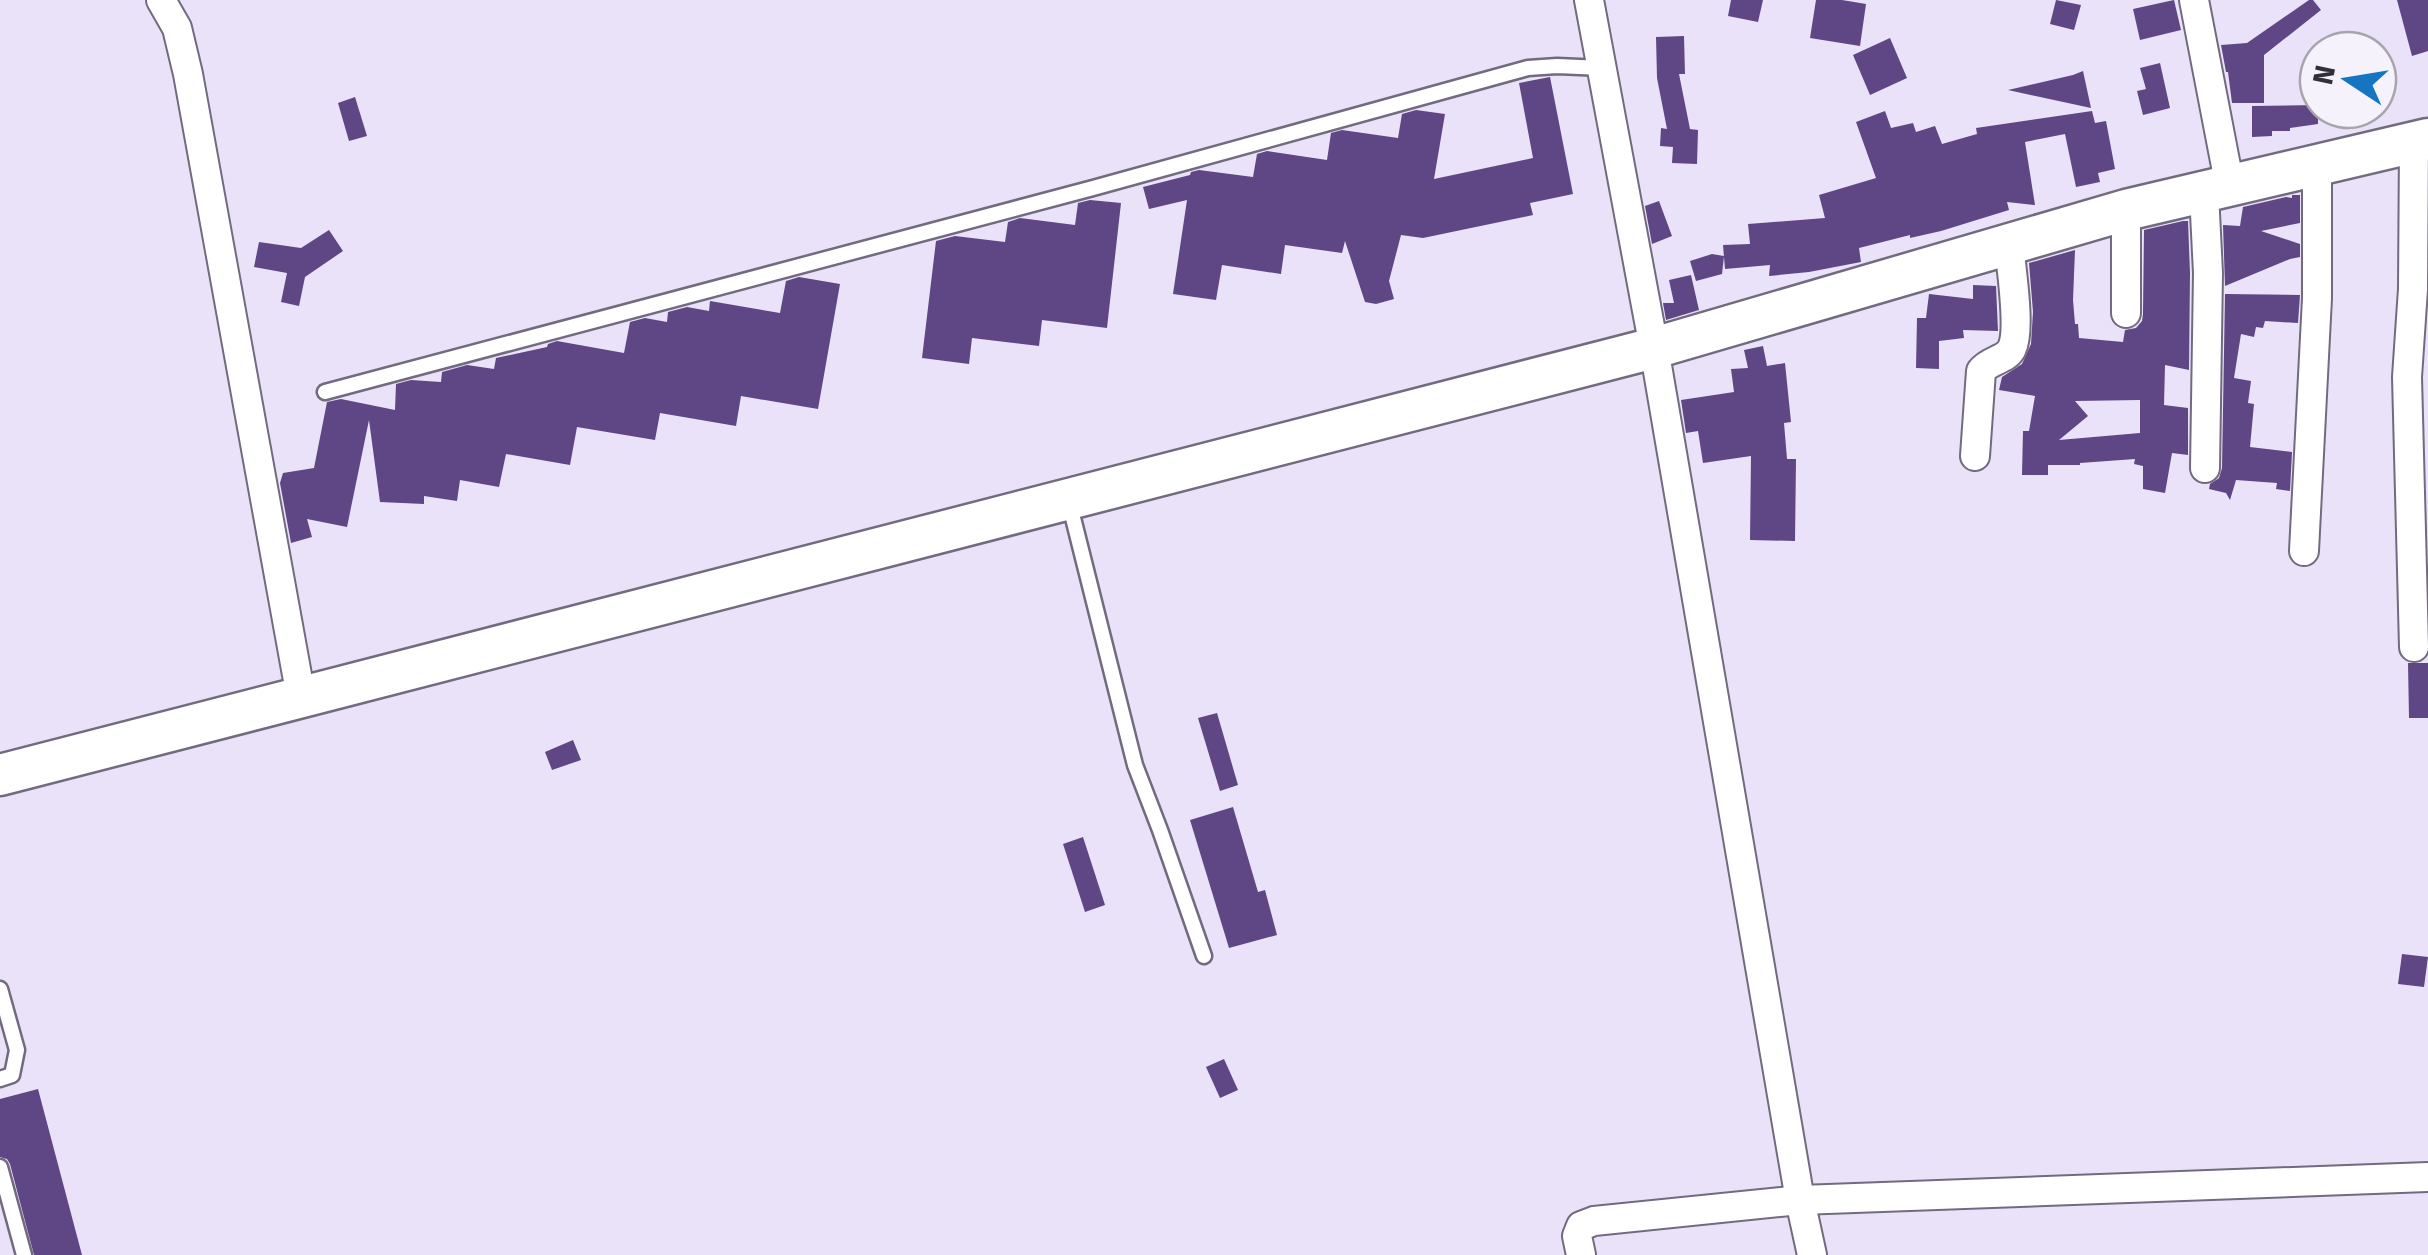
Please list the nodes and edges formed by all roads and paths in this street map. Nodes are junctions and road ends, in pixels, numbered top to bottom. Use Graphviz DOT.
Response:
graph roads {
  1 [pos="161,0"];
  2 [pos="1589,0"];
  3 [pos="2194,0"];
  4 [pos="1603,68"];
  5 [pos="2421,141"];
  6 [pos="2316,165"];
  7 [pos="2218,190"];
  8 [pos="2126,210"];
  9 [pos="2009,244"];
  10 [pos="2126,313"];
  11 [pos="1654,348"];
  12 [pos="325,392"];
  13 [pos="1975,456"];
  14 [pos="2206,468"];
  15 [pos="1068,499"];
  16 [pos="2304,551"];
  17 [pos="2414,647"];
  18 [pos="301,697"];
  19 [pos="0,775"];
  20 [pos="1204,956"];
  21 [pos="0,989"];
  22 [pos="0,1079"];
  23 [pos="0,1167"];
  24 [pos="2428,1176"];
  25 [pos="1800,1200"];
  26 [pos="24,1255"];
  27 [pos="1581,1255"];
  28 [pos="1812,1255"];
  1 -- 18 [label="street"];
  2 -- 4 [label="street"];
  3 -- 7 [label="street"];
  4 -- 11 [label="street"];
  4 -- 12 [label="lane"];
  5 -- 6 [label="street"];
  5 -- 17 [label="street"];
  6 -- 7 [label="street"];
  6 -- 16 [label="street"];
  7 -- 8 [label="street"];
  7 -- 14 [label="street"];
  8 -- 9 [label="street"];
  8 -- 10 [label="street"];
  9 -- 11 [label="street"];
  9 -- 13 [label="street"];
  11 -- 15 [label="street"];
  11 -- 25 [label="street"];
  15 -- 18 [label="street"];
  15 -- 20 [label="lane"];
  18 -- 19 [label="street"];
  21 -- 22 [label="lane"];
  23 -- 26 [label="lane"];
  24 -- 25 [label="street"];
  25 -- 27 [label="street"];
  25 -- 28 [label="street"];
}
